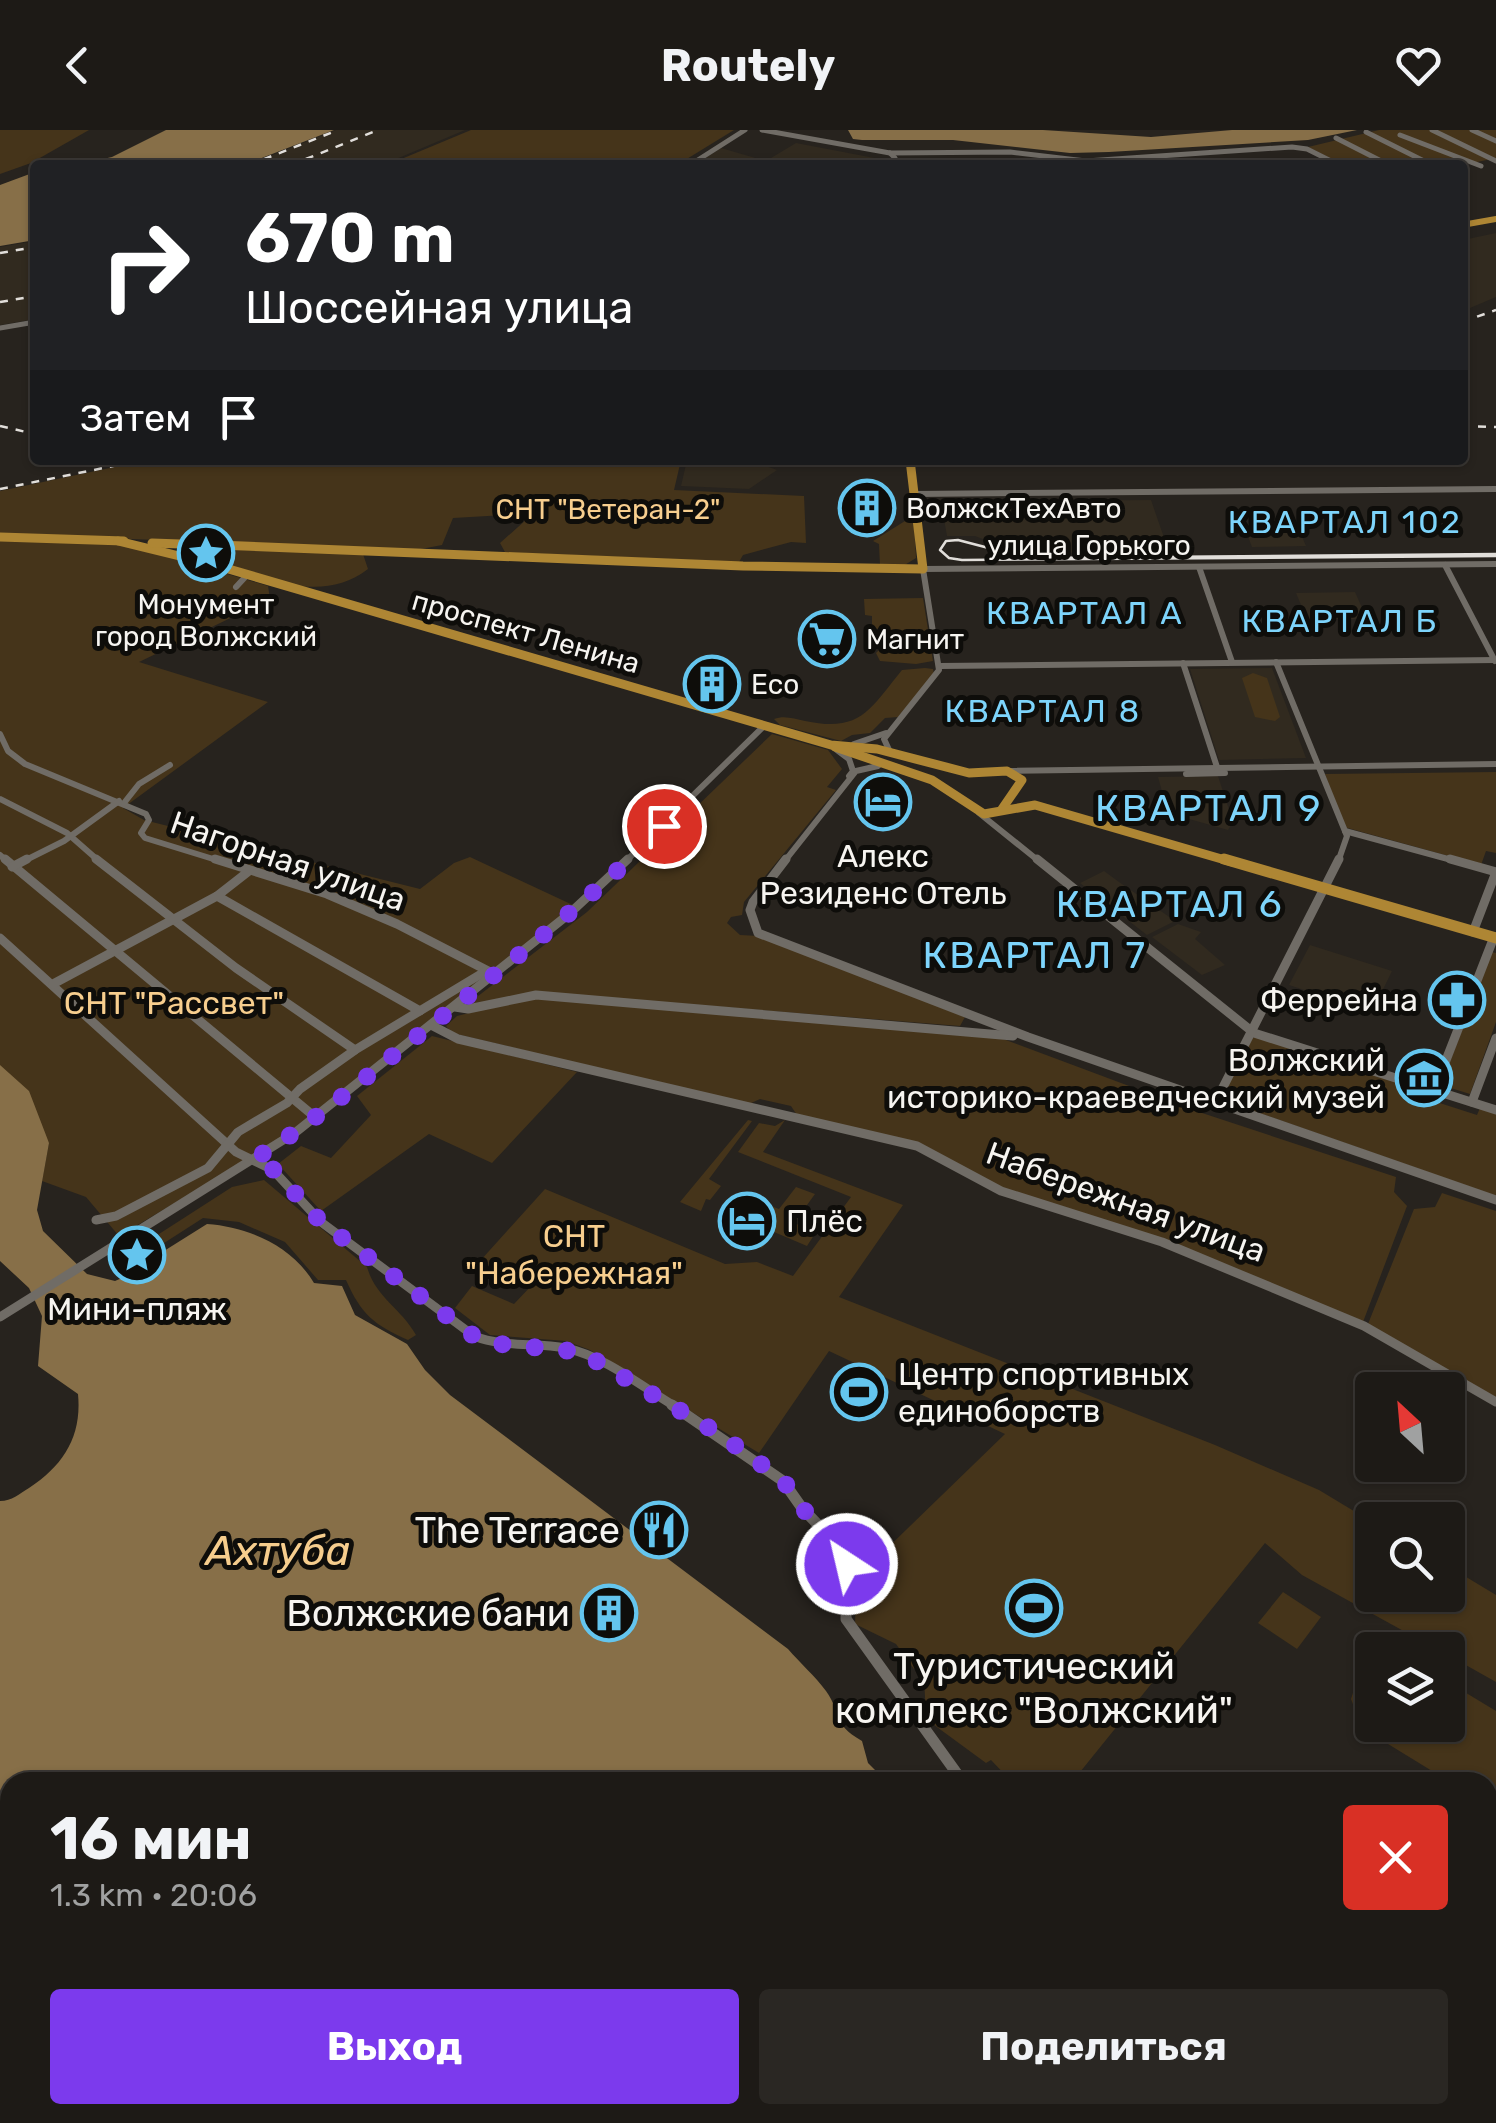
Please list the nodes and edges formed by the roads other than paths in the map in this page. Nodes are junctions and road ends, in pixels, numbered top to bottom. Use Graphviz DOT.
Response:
graph roads {
  1 [pos="745,130"];
  2 [pos="762,130"];
  3 [pos="1432,130"];
  4 [pos="1472,130"];
  5 [pos="1366,132"];
  6 [pos="1400,136"];
  7 [pos="1336,138"];
  8 [pos="1496,141"];
  9 [pos="890,153"];
  10 [pos="698,160"];
  11 [pos="892,160"];
  12 [pos="1093,160"];
  13 [pos="1120,160"];
  14 [pos="1329,160"];
  15 [pos="1379,160"];
  16 [pos="1422,160"];
  17 [pos="1465,160"];
  18 [pos="1468,161"];
  19 [pos="1496,162"];
  20 [pos="1481,166"];
  21 [pos="1468,169"];
  22 [pos="1496,219"];
  23 [pos="1468,224"];
  24 [pos="30,323"];
  25 [pos="0,328"];
  26 [pos="911,465"];
  27 [pos="1496,489"];
  28 [pos="914,494"];
  29 [pos="2,537"];
  30 [pos="218,545"];
  31 [pos="178,549"];
  32 [pos="203,560"];
  33 [pos="1496,564"];
  34 [pos="1445,565"];
  35 [pos="1198,567"];
  36 [pos="923,569"];
  37 [pos="248,574"];
  38 [pos="236,586"];
  39 [pos="1495,661"];
  40 [pos="1232,662"];
  41 [pos="1276,662"];
  42 [pos="1184,663"];
  43 [pos="939,666"];
  44 [pos="896,724"];
  45 [pos="764,726"];
  46 [pos="0,734"];
  47 [pos="831,745"];
  48 [pos="890,752"];
  49 [pos="1496,764"];
  50 [pos="170,765"];
  51 [pos="878,766"];
  52 [pos="1317,766"];
  53 [pos="1217,767"];
  54 [pos="1036,770"];
  55 [pos="1006,771"];
  56 [pos="969,773"];
  57 [pos="1186,774"];
  58 [pos="1226,774"];
  59 [pos="1021,783"];
  60 [pos="845,786"];
  61 [pos="955,794"];
  62 [pos="0,799"];
  63 [pos="121,802"];
  64 [pos="1035,804"];
  65 [pos="996,816"];
  66 [pos="1345,831"];
  67 [pos="70,836"];
  68 [pos="1,858"];
  69 [pos="12,866"];
  70 [pos="249,871"];
  71 [pos="1495,879"];
  72 [pos="1323,888"];
  73 [pos="217,896"];
  74 [pos="174,919"];
  75 [pos="1473,932"];
  76 [pos="0,938"];
  77 [pos="1495,938"];
  78 [pos="113,951"];
  79 [pos="491,973"];
  80 [pos="53,984"];
  81 [pos="455,1007"];
  82 [pos="420,1011"];
  83 [pos="969,1015"];
  84 [pos="431,1025"];
  85 [pos="1252,1028"];
  86 [pos="960,1030"];
  87 [pos="1028,1037"];
  88 [pos="1496,1038"];
  89 [pos="355,1050"];
  90 [pos="1434,1091"];
  91 [pos="292,1099"];
  92 [pos="1472,1102"];
  93 [pos="1214,1105"];
  94 [pos="1496,1110"];
  95 [pos="315,1117"];
  96 [pos="230,1144"];
  97 [pos="254,1159"];
  98 [pos="1496,1200"];
  99 [pos="96,1220"];
  100 [pos="0,1318"];
  101 [pos="1496,1402"];
  102 [pos="956,1772"];
  1 -- 10 [label="street"];
  2 -- 9 [label="street"];
  3 -- 19 [label="street"];
  4 -- 8 [label="street"];
  5 -- 16 [label="street"];
  6 -- 17 [label="street"];
  7 -- 15 [label="street"];
  9 -- 11 [label="street"];
  9 -- 12 [label="street"];
  13 -- 14 [label="street"];
  18 -- 20 [label="street"];
  19 -- 20 [label="street"];
  20 -- 21 [label="street"];
  22 -- 23 [label="main road"];
  24 -- 25 [label="street"];
  26 -- 28 [label="main road"];
  27 -- 28 [label="street"];
  28 -- 36 [label="main road"];
  29 -- 31 [label="main road, проспект Ленина"];
  30 -- 31 [label="main road"];
  30 -- 32 [label="main road"];
  30 -- 36 [label="main road"];
  31 -- 32 [label="main road, проспект Ленина"];
  32 -- 37 [label="main road, проспект Ленина"];
  33 -- 34 [label="street, улица Горького"];
  34 -- 35 [label="street, улица Горького"];
  34 -- 39 [label="street"];
  35 -- 36 [label="street, улица Горького"];
  35 -- 40 [label="street"];
  36 -- 43 [label="street"];
  37 -- 38 [label="street"];
  37 -- 45 [label="main road, проспект Ленина"];
  39 -- 41 [label="street"];
  40 -- 41 [label="street"];
  40 -- 42 [label="street"];
  41 -- 52 [label="street"];
  42 -- 43 [label="street"];
  42 -- 53 [label="street"];
  43 -- 44 [label="street"];
  44 -- 47 [label="street"];
  44 -- 48 [label="street"];
  45 -- 47 [label="main road, проспект Ленина"];
  45 -- 79 [label="street"];
  46 -- 63 [label="street"];
  47 -- 48 [label="main road, проспект Ленина"];
  47 -- 51 [label="main road, проспект Ленина"];
  47 -- 60 [label="street"];
  48 -- 56 [label="main road, проспект Ленина"];
  49 -- 52 [label="street"];
  50 -- 63 [label="street"];
  51 -- 60 [label="street"];
  51 -- 61 [label="main road, проспект Ленина"];
  52 -- 53 [label="street"];
  52 -- 66 [label="street"];
  53 -- 54 [label="street"];
  54 -- 55 [label="street"];
  54 -- 59 [label="street"];
  55 -- 56 [label="main road, проспект Ленина"];
  55 -- 59 [label="main road"];
  56 -- 61 [label="main road"];
  57 -- 58 [label="street"];
  59 -- 64 [label="main road"];
  59 -- 65 [label="main road"];
  60 -- 83 [label="street"];
  61 -- 65 [label="main road, проспект Ленина"];
  62 -- 67 [label="street"];
  63 -- 67 [label="street"];
  63 -- 70 [label="street, Нагорная улица"];
  64 -- 65 [label="main road"];
  64 -- 72 [label="main road"];
  65 -- 85 [label="street"];
  66 -- 71 [label="street"];
  66 -- 72 [label="street"];
  67 -- 69 [label="street"];
  67 -- 74 [label="street"];
  68 -- 69 [label="street"];
  69 -- 78 [label="street"];
  70 -- 73 [label="street"];
  70 -- 79 [label="street, Нагорная улица"];
  71 -- 75 [label="street"];
  72 -- 75 [label="main road"];
  72 -- 85 [label="street"];
  73 -- 74 [label="street"];
  73 -- 82 [label="street"];
  74 -- 78 [label="street"];
  74 -- 89 [label="street"];
  75 -- 77 [label="main road"];
  76 -- 80 [label="street"];
  77 -- 90 [label="street"];
  78 -- 80 [label="street"];
  78 -- 91 [label="street"];
  79 -- 81 [label="street"];
  79 -- 82 [label="street"];
  80 -- 96 [label="street"];
  81 -- 84 [label="street"];
  81 -- 86 [label="street"];
  82 -- 89 [label="street"];
  83 -- 86 [label="street"];
  83 -- 87 [label="street"];
  84 -- 95 [label="street"];
  84 -- 101 [label="street, Набережная улица"];
  85 -- 90 [label="street"];
  85 -- 93 [label="street"];
  86 -- 87 [label="street"];
  87 -- 93 [label="street"];
  88 -- 92 [label="street"];
  89 -- 91 [label="street"];
  90 -- 92 [label="street"];
  91 -- 95 [label="street"];
  91 -- 96 [label="street"];
  92 -- 94 [label="street"];
  93 -- 98 [label="street"];
  95 -- 97 [label="street"];
  96 -- 97 [label="street"];
  96 -- 99 [label="street"];
  97 -- 100 [label="street"];
  97 -- 102 [label="street"];
}
